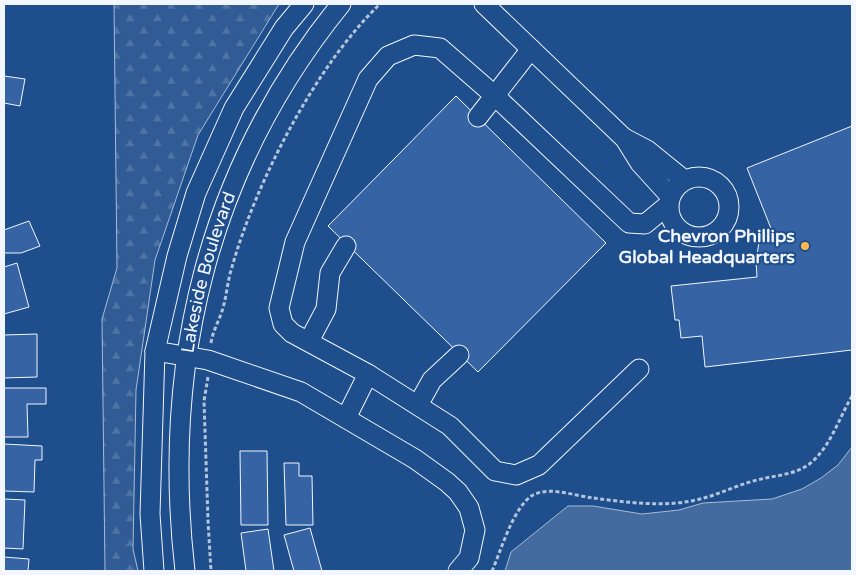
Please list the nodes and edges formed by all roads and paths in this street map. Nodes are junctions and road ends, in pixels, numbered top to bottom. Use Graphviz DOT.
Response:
graph roads {
  1 [pos="304,4"];
  2 [pos="341,4"];
  3 [pos="380,4"];
  4 [pos="484,4"];
  5 [pos="531,49"];
  6 [pos="494,95"];
  7 [pos="478,117"];
  8 [pos="625,139"];
  9 [pos="684,180"];
  10 [pos="669,200"];
  11 [pos="346,246"];
  12 [pos="309,341"];
  13 [pos="155,351"];
  14 [pos="459,355"];
  15 [pos="188,358"];
  16 [pos="208,360"];
  17 [pos="639,368"];
  18 [pos="368,374"];
  19 [pos="852,396"];
  20 [pos="418,405"];
  21 [pos="346,418"];
  22 [pos="150,514"];
  23 [pos="179,518"];
  24 [pos="154,571"];
  25 [pos="185,571"];
  26 [pos="211,571"];
  27 [pos="458,571"];
  28 [pos="492,571"];
  1 -- 13 [label="street, Lakeside Boulevard"];
  2 -- 15 [label="street, Lakeside Boulevard"];
  3 -- 16 [label="path"];
  4 -- 5 [label="street"];
  5 -- 6 [label="street"];
  5 -- 8 [label="street"];
  6 -- 7 [label="street"];
  6 -- 10 [label="street"];
  6 -- 12 [label="street"];
  8 -- 9 [label="street"];
  8 -- 10 [label="street"];
  9 -- 10 [label="street"];
  9 -- 10 [label="street"];
  11 -- 12 [label="street"];
  12 -- 18 [label="street"];
  13 -- 15 [label="street"];
  13 -- 22 [label="street, Lakeside Boulevard"];
  14 -- 20 [label="street"];
  15 -- 16 [label="street"];
  15 -- 23 [label="street, Lakeside Boulevard"];
  16 -- 21 [label="street"];
  16 -- 26 [label="path"];
  17 -- 20 [label="street"];
  18 -- 20 [label="street"];
  18 -- 21 [label="street"];
  19 -- 28 [label="path"];
  21 -- 27 [label="street"];
  22 -- 23 [label="street"];
  22 -- 24 [label="street, Lakeside Boulevard"];
  23 -- 25 [label="street, Lakeside Boulevard"];
}
